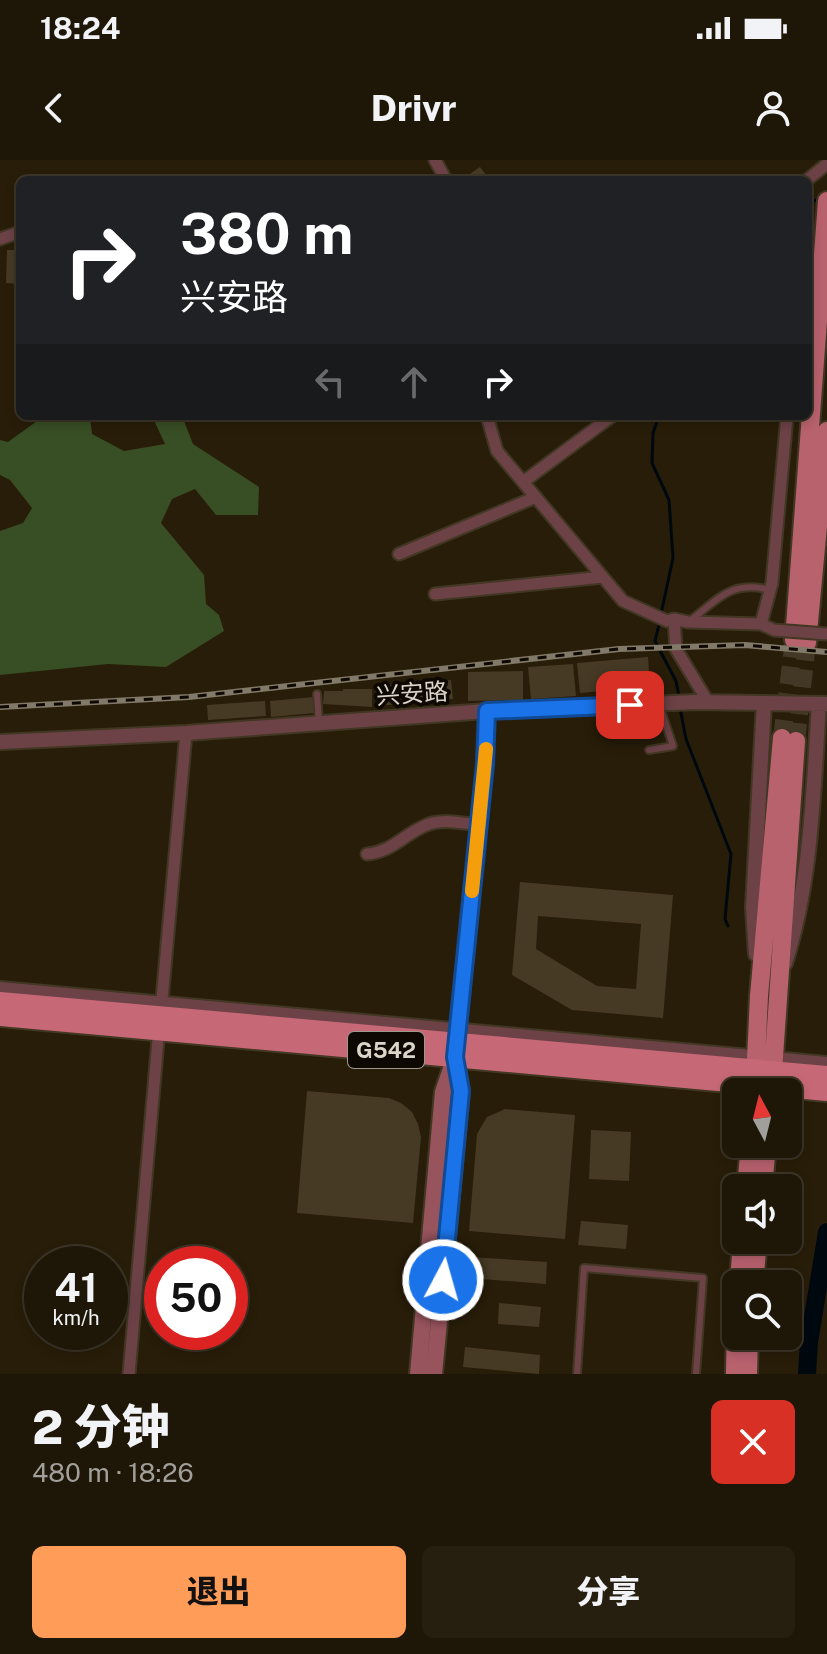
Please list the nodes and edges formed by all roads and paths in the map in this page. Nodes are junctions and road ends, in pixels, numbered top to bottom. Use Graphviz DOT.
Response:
graph roads {
  1 [pos="826,206"];
  2 [pos="814,302"];
  3 [pos="812,351"];
  4 [pos="488,420"];
  5 [pos="607,420"];
  6 [pos="787,420"];
  7 [pos="809,420"];
  8 [pos="827,431"];
  9 [pos="523,482"];
  10 [pos="536,497"];
  11 [pos="399,554"];
  12 [pos="603,577"];
  13 [pos="770,590"];
  14 [pos="435,594"];
  15 [pos="665,619"];
  16 [pos="688,622"];
  17 [pos="761,624"];
  18 [pos="827,634"];
  19 [pos="317,694"];
  20 [pos="701,702"];
  21 [pos="764,703"];
  22 [pos="662,704"];
  23 [pos="823,704"];
  24 [pos="487,711"];
  25 [pos="319,723"];
  26 [pos="186,733"];
  27 [pos="0,742"];
  28 [pos="649,750"];
  29 [pos="479,825"];
  30 [pos="367,854"];
  31 [pos="778,986"];
  32 [pos="0,989"];
  33 [pos="759,996"];
  34 [pos="0,1001"];
  35 [pos="160,1015"];
  36 [pos="0,1017"];
  37 [pos="457,1042"];
  38 [pos="827,1064"];
  39 [pos="827,1075"];
  40 [pos="764,1077"];
  41 [pos="827,1092"];
  42 [pos="734,1350"];
  43 [pos="749,1350"];
  44 [pos="129,1374"];
  45 [pos="418,1374"];
  46 [pos="434,1374"];
  47 [pos="577,1374"];
  48 [pos="696,1374"];
  49 [pos="735,1374"];
  50 [pos="748,1374"];
  1 -- 2 [label="main road"];
  2 -- 3 [label="main road"];
  4 -- 9 [label="street"];
  5 -- 9 [label="street"];
  6 -- 13 [label="street"];
  7 -- 8 [label="main road"];
  9 -- 10 [label="street"];
  10 -- 11 [label="street"];
  10 -- 12 [label="street"];
  12 -- 14 [label="street"];
  12 -- 15 [label="street"];
  13 -- 16 [label="lane"];
  13 -- 17 [label="street"];
  15 -- 16 [label="street"];
  15 -- 20 [label="street"];
  16 -- 17 [label="street"];
  17 -- 18 [label="street, bridge"];
  19 -- 25 [label="lane"];
  20 -- 21 [label="street, 兴安路"];
  20 -- 22 [label="street, 兴安路"];
  21 -- 23 [label="street, 兴安路"];
  21 -- 33 [label="street"];
  22 -- 24 [label="street, 兴安路"];
  22 -- 28 [label="lane"];
  23 -- 31 [label="street"];
  24 -- 25 [label="street, 兴安路"];
  24 -- 29 [label="street"];
  25 -- 26 [label="street, 兴安路"];
  26 -- 27 [label="street, 兴安路"];
  26 -- 35 [label="street"];
  29 -- 30 [label="street"];
  29 -- 37 [label="street"];
  31 -- 33 [label="main road"];
  31 -- 40 [label="main road"];
  32 -- 35 [label="street"];
  33 -- 40 [label="main road"];
  34 -- 35 [label="highway, G542"];
  35 -- 36 [label="highway, G542"];
  35 -- 37 [label="highway, G542"];
  35 -- 44 [label="street"];
  37 -- 40 [label="highway, G542"];
  37 -- 45 [label="main road"];
  37 -- 46 [label="main road"];
  38 -- 40 [label="street"];
  39 -- 40 [label="highway, G542"];
  40 -- 41 [label="highway, G542"];
  42 -- 49 [label="main road"];
  43 -- 50 [label="main road"];
  47 -- 48 [label="lane"];
}
